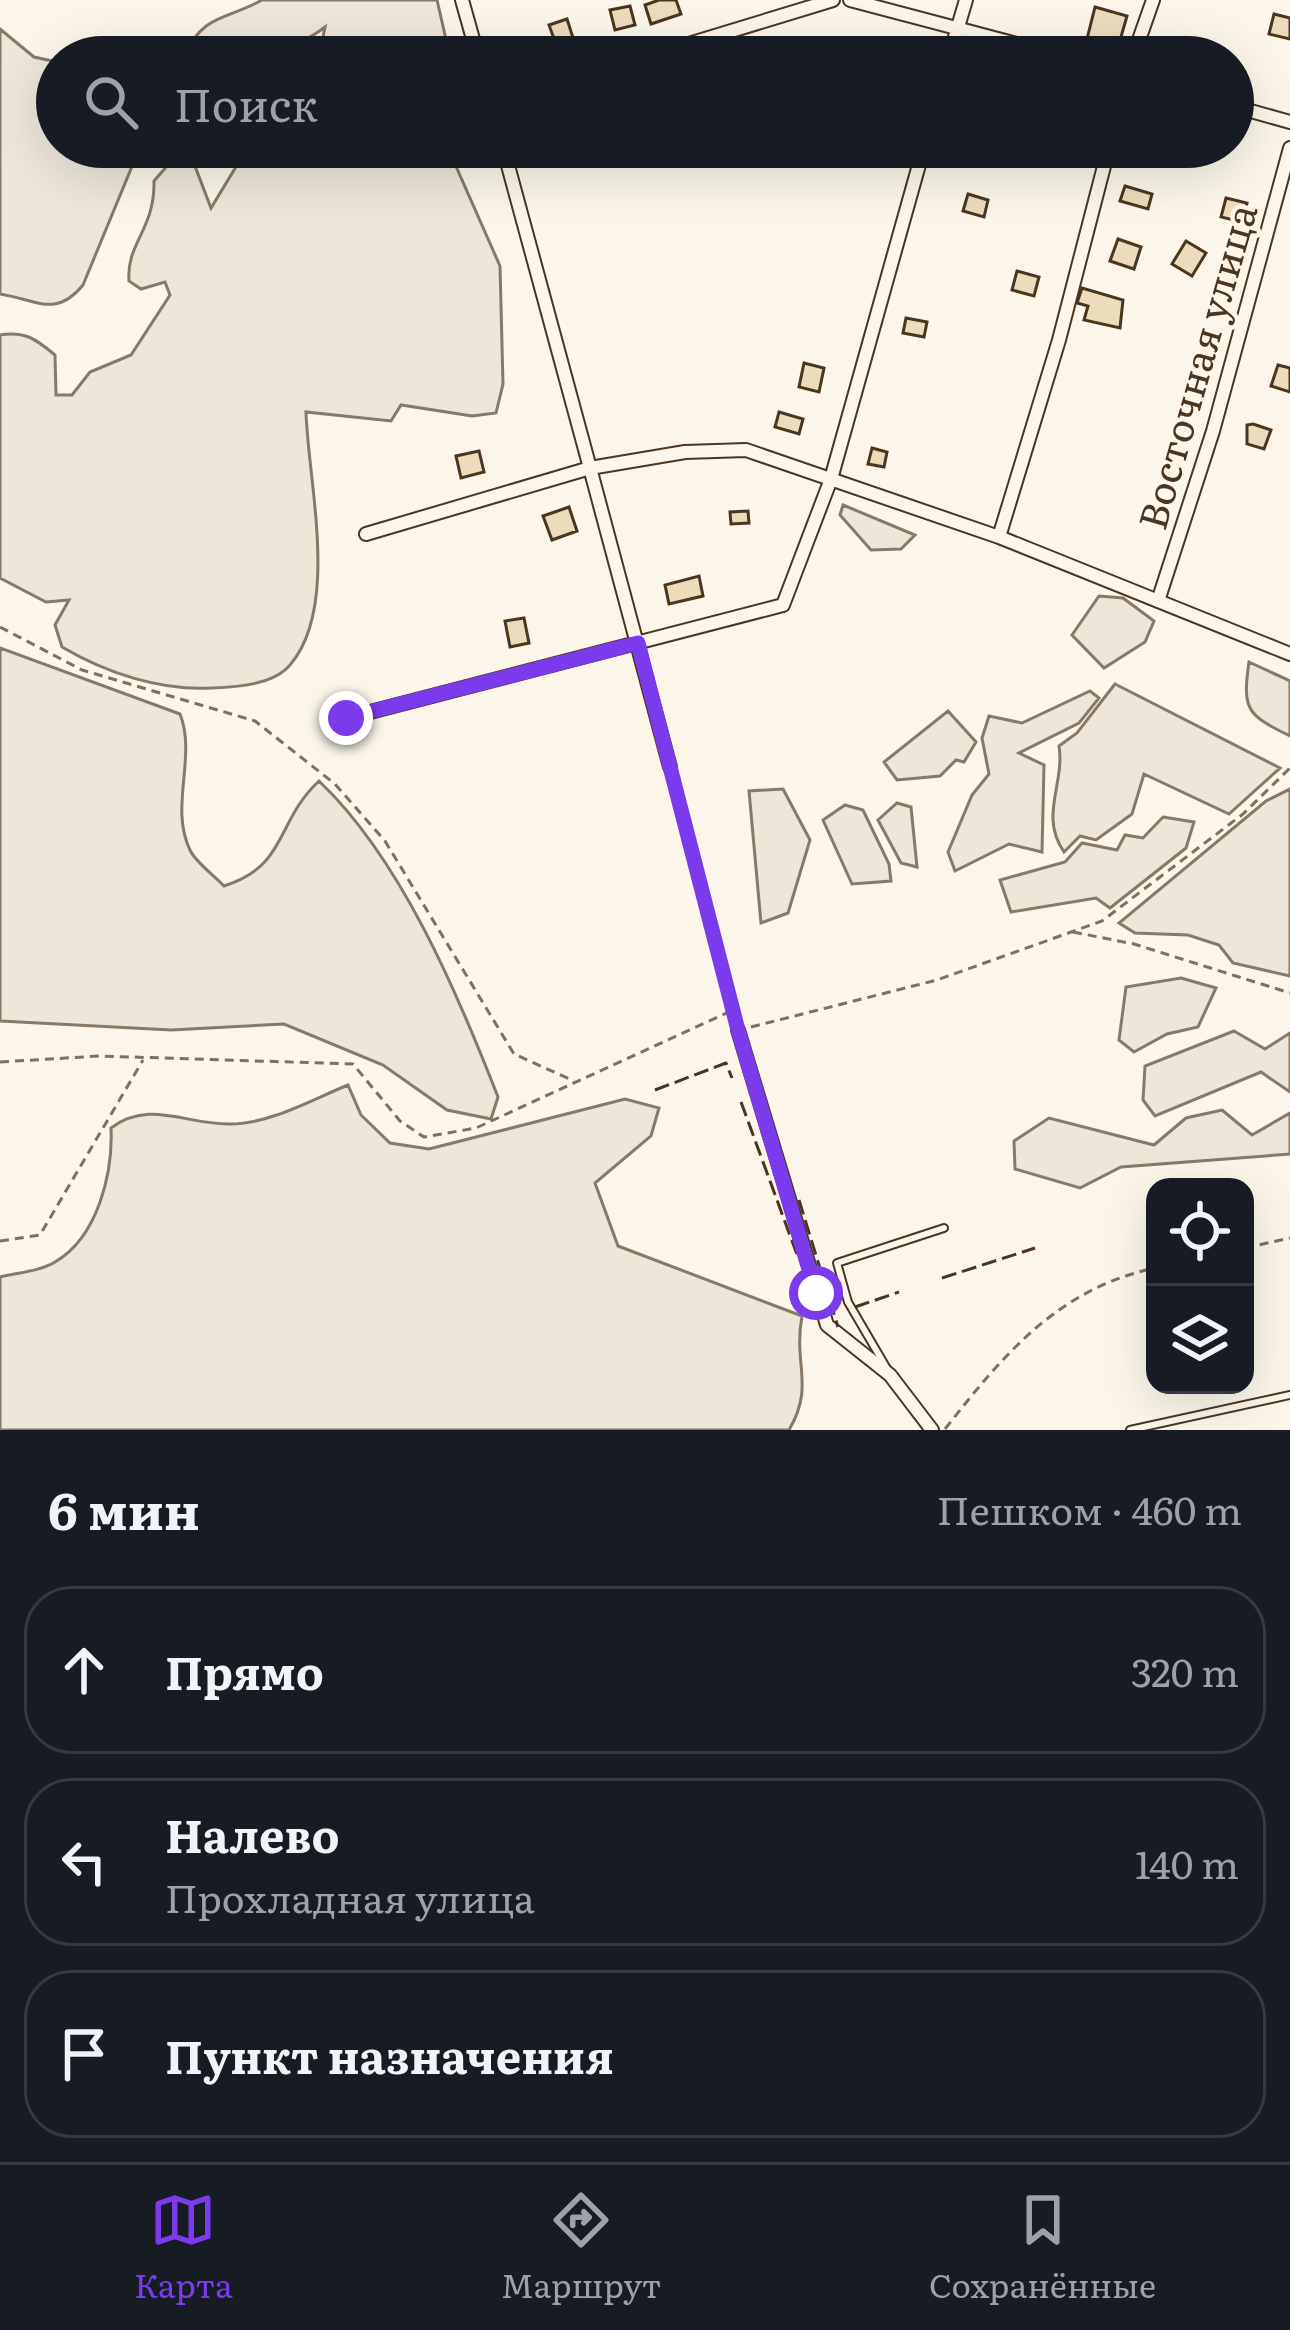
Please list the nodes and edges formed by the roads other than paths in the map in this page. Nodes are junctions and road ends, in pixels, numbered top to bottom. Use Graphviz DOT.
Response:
graph roads {
  1 [pos="462,0"];
  2 [pos="833,0"];
  3 [pos="850,0"];
  4 [pos="966,0"];
  5 [pos="1154,0"];
  6 [pos="958,27"];
  7 [pos="472,36"];
  8 [pos="715,36"];
  9 [pos="956,36"];
  10 [pos="990,36"];
  11 [pos="1141,36"];
  12 [pos="1254,112"];
  13 [pos="1290,122"];
  14 [pos="1290,148"];
  15 [pos="508,168"];
  16 [pos="918,168"];
  17 [pos="1103,168"];
  18 [pos="590,468"];
  19 [pos="831,479"];
  20 [pos="366,534"];
  21 [pos="999,537"];
  22 [pos="1158,601"];
  23 [pos="638,643"];
  24 [pos="1290,654"];
  25 [pos="346,718"];
  26 [pos="670,767"];
  27 [pos="738,1030"];
  28 [pos="944,1228"];
  29 [pos="890,1375"];
  30 [pos="1290,1395"];
  31 [pos="932,1430"];
  32 [pos="1130,1430"];
  1 -- 7 [label="street"];
  2 -- 8 [label="street"];
  3 -- 6 [label="street"];
  4 -- 6 [label="street"];
  5 -- 11 [label="street"];
  6 -- 9 [label="street"];
  6 -- 10 [label="street"];
  12 -- 13 [label="street"];
  14 -- 22 [label="street, Восточная улица"];
  15 -- 18 [label="street"];
  16 -- 19 [label="street"];
  17 -- 21 [label="street"];
  18 -- 19 [label="street"];
  18 -- 20 [label="street"];
  18 -- 23 [label="street"];
  19 -- 21 [label="street"];
  19 -- 23 [label="street"];
  21 -- 22 [label="street"];
  22 -- 24 [label="street"];
  23 -- 25 [label="street"];
  23 -- 26 [label="street"];
  27 -- 29 [label="street"];
  28 -- 29 [label="lane"];
  29 -- 31 [label="street"];
  30 -- 32 [label="lane"];
}
